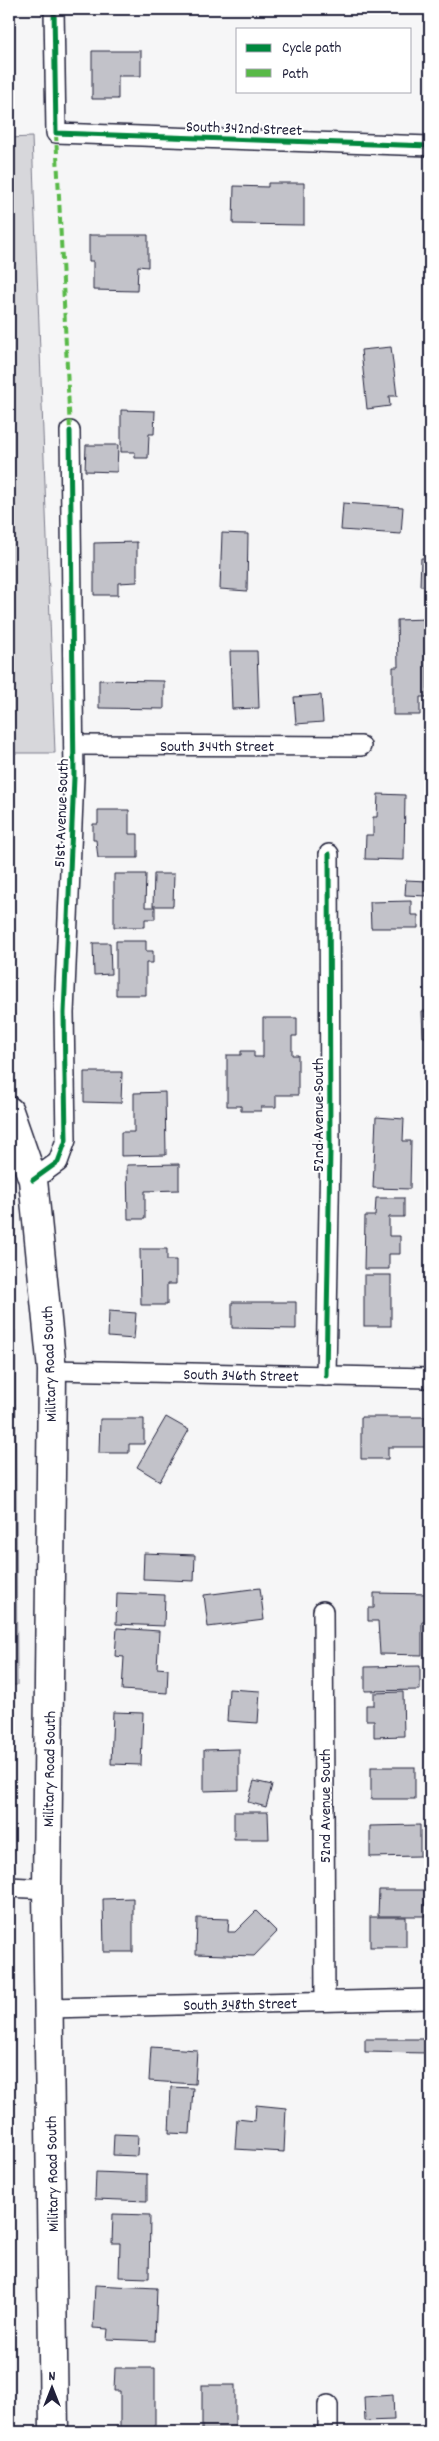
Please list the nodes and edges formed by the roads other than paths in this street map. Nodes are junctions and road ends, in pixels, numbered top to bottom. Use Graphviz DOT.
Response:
graph roads {
  1 [pos="54,9"];
  2 [pos="430,146"];
  3 [pos="70,431"];
  4 [pos="74,745"];
  5 [pos="361,746"];
  6 [pos="329,854"];
  7 [pos="9,1111"];
  8 [pos="32,1180"];
  9 [pos="52,1370"];
  10 [pos="326,1376"];
  11 [pos="430,1378"];
  12 [pos="323,1611"];
  13 [pos="9,1887"];
  14 [pos="47,1889"];
  15 [pos="430,1999"];
  16 [pos="325,2001"];
  17 [pos="49,2008"];
  18 [pos="328,2405"];
  19 [pos="54,2432"];
  20 [pos="328,2432"];
  1 -- 2 [label="street, South 342nd Street"];
  3 -- 4 [label="street, 51st Avenue South"];
  4 -- 5 [label="street, South 344th Street"];
  4 -- 8 [label="street, 51st Avenue South"];
  6 -- 10 [label="street, 52nd Avenue South"];
  7 -- 8 [label="main road, Military Road South"];
  8 -- 9 [label="main road, Military Road South"];
  9 -- 10 [label="street, South 346th Street"];
  9 -- 14 [label="main road, Military Road South"];
  10 -- 11 [label="street, South 346th Street"];
  12 -- 16 [label="street, 52nd Avenue South"];
  13 -- 14 [label="street"];
  14 -- 17 [label="main road, Military Road South"];
  15 -- 16 [label="street, South 348th Street"];
  16 -- 17 [label="street, South 348th Street"];
  17 -- 19 [label="main road, Military Road South"];
  18 -- 20 [label="street"];
}
